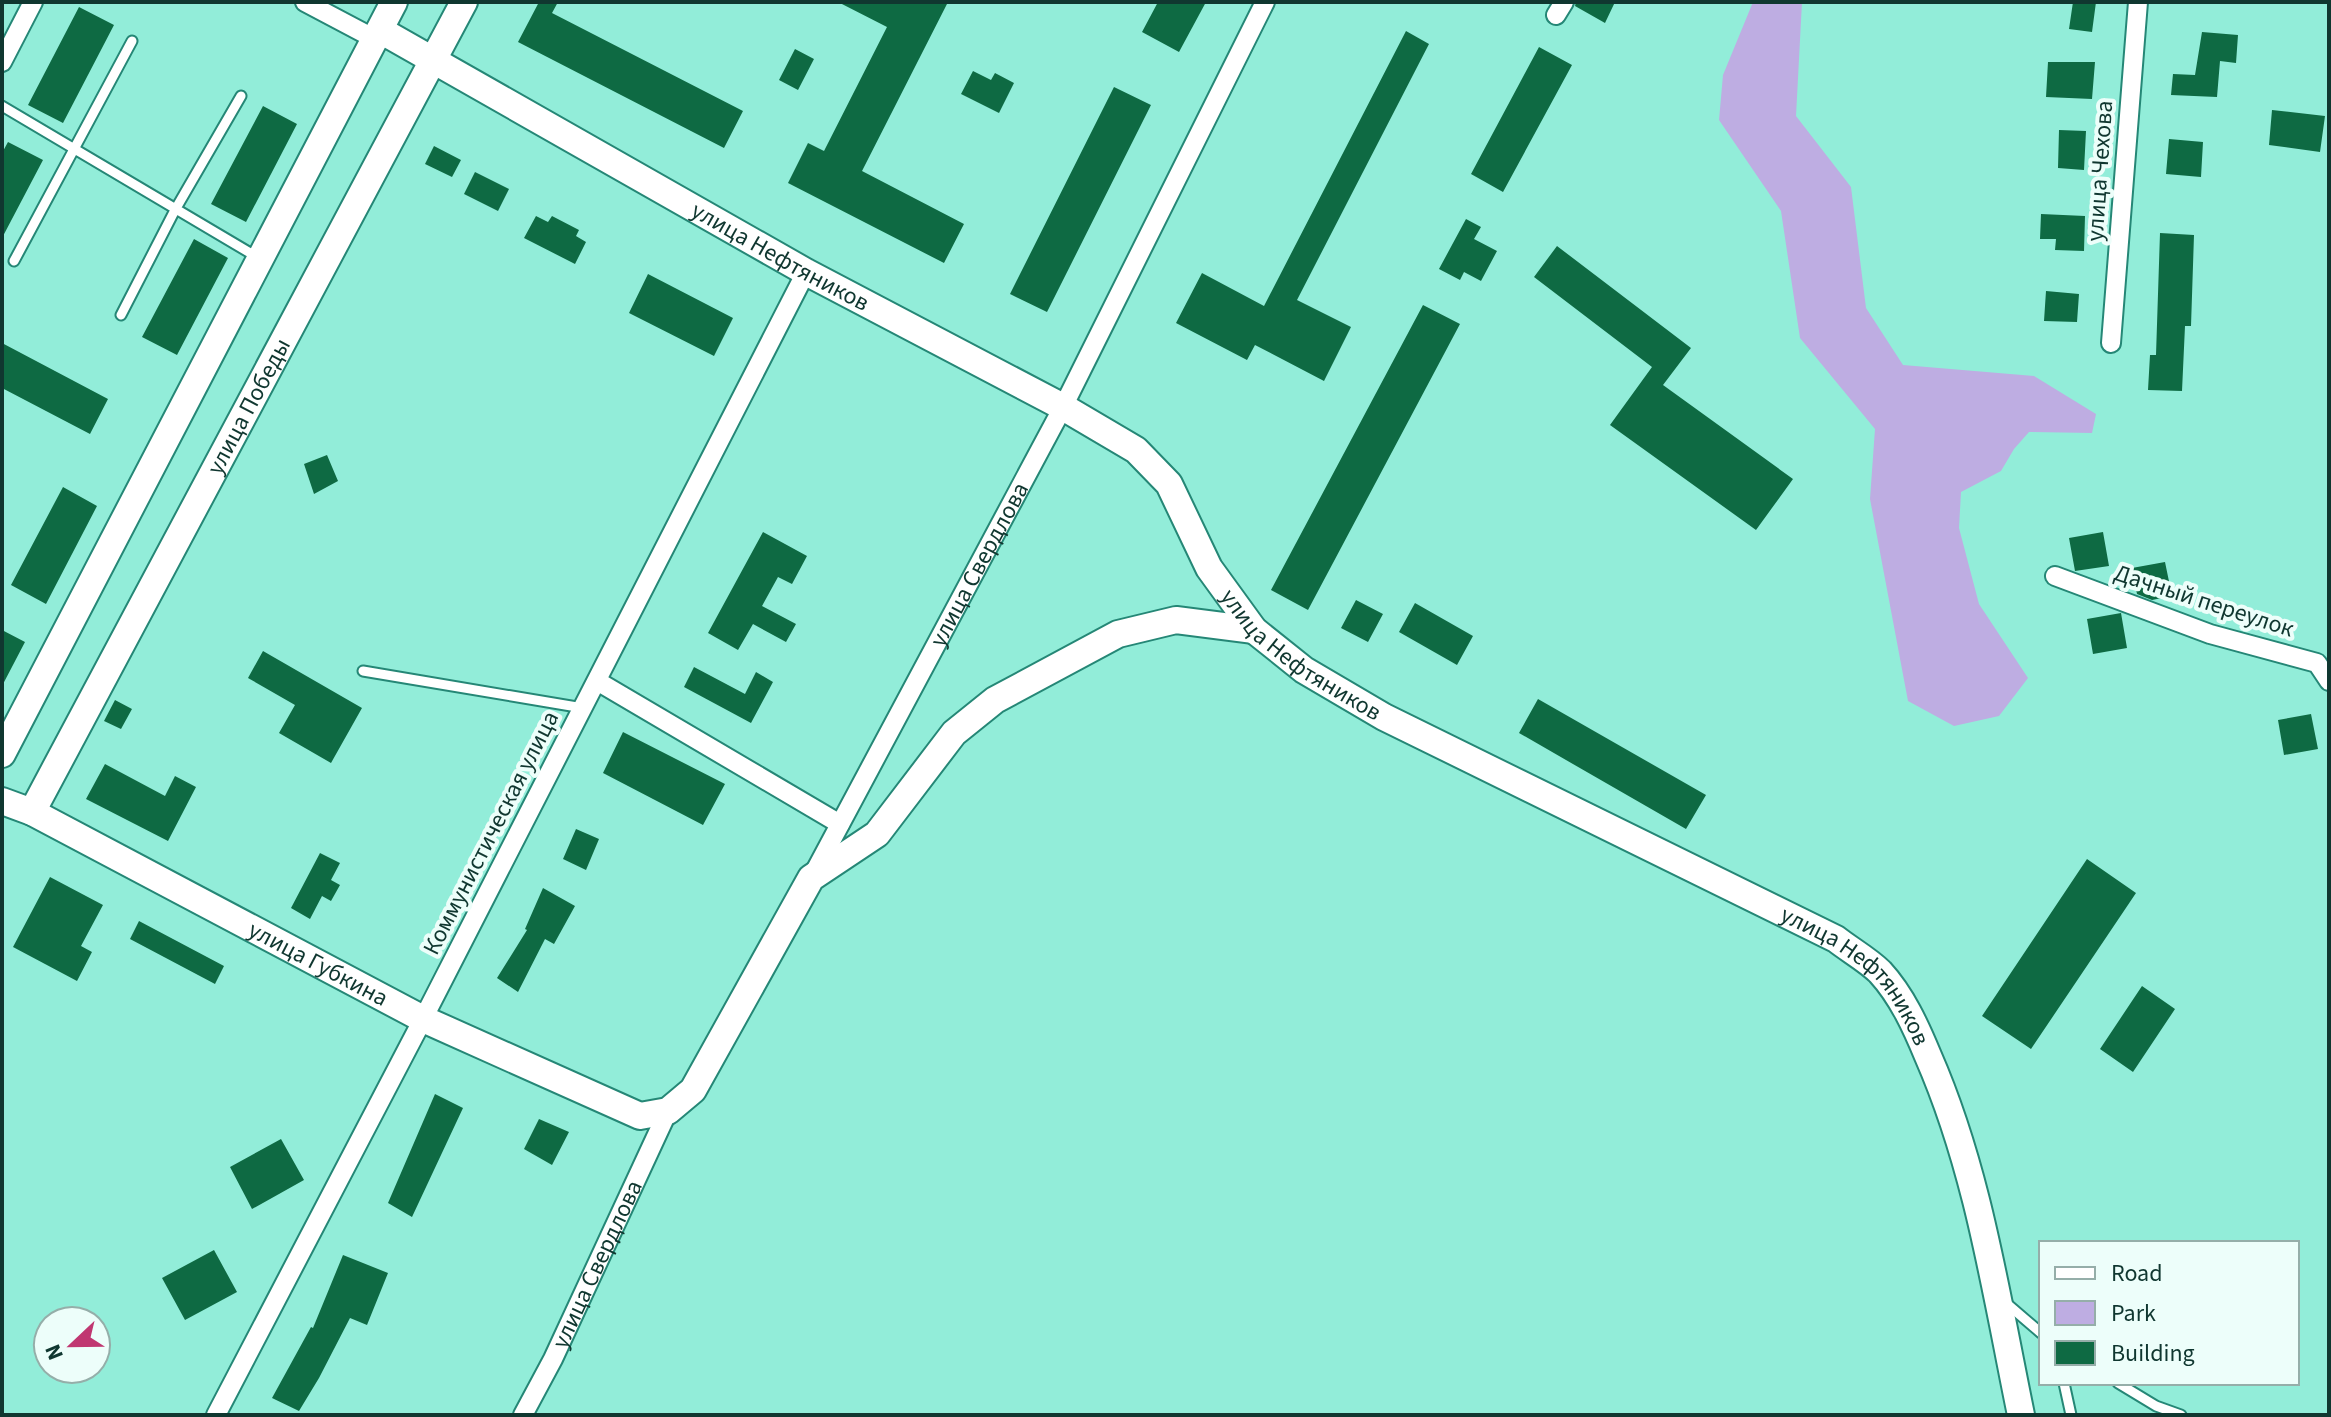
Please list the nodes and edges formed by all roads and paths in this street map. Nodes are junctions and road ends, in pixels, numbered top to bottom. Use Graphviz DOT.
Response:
graph roads {
  1 [pos="33,2"];
  2 [pos="305,2"];
  3 [pos="394,2"];
  4 [pos="464,2"];
  5 [pos="1265,2"];
  6 [pos="2138,2"];
  7 [pos="377,35"];
  8 [pos="132,41"];
  9 [pos="2,61"];
  10 [pos="433,61"];
  11 [pos="241,96"];
  12 [pos="2,106"];
  13 [pos="74,149"];
  14 [pos="175,210"];
  15 [pos="260,259"];
  16 [pos="14,261"];
  17 [pos="806,272"];
  18 [pos="121,315"];
  19 [pos="2111,343"];
  20 [pos="1063,407"];
  21 [pos="2055,576"];
  22 [pos="1254,630"];
  23 [pos="363,671"];
  24 [pos="597,681"];
  25 [pos="2329,681"];
  26 [pos="583,708"];
  27 [pos="2,754"];
  28 [pos="2,801"];
  29 [pos="32,812"];
  30 [pos="840,824"];
  31 [pos="811,878"];
  32 [pos="423,1019"];
  33 [pos="668,1111"];
  34 [pos="1997,1296"];
  35 [pos="2039,1331"];
  36 [pos="2064,1385"];
  37 [pos="2121,1385"];
  38 [pos="216,1415"];
  39 [pos="523,1415"];
  40 [pos="2021,1415"];
  41 [pos="2071,1415"];
  42 [pos="2181,1415"];
  1 -- 9 [label="street"];
  2 -- 7 [label="street"];
  3 -- 7 [label="street"];
  4 -- 10 [label="street, улица Победы"];
  5 -- 20 [label="street, улица Свердлова"];
  6 -- 19 [label="street, улица Чехова"];
  7 -- 10 [label="street, улица Нефтяников"];
  7 -- 15 [label="street"];
  8 -- 13 [label="lane"];
  10 -- 17 [label="street, улица Нефтяников"];
  10 -- 29 [label="street, улица Победы"];
  11 -- 14 [label="lane"];
  12 -- 13 [label="lane"];
  13 -- 14 [label="lane"];
  13 -- 16 [label="lane"];
  14 -- 15 [label="lane"];
  14 -- 18 [label="lane"];
  15 -- 27 [label="street"];
  17 -- 20 [label="street, улица Нефтяников"];
  17 -- 24 [label="street, Коммунистическая улица"];
  20 -- 22 [label="street, улица Нефтяников"];
  20 -- 30 [label="street, улица Свердлова"];
  21 -- 25 [label="street, Дачный переулок"];
  22 -- 31 [label="street"];
  22 -- 34 [label="street, улица Нефтяников"];
  23 -- 26 [label="lane"];
  24 -- 26 [label="street, Коммунистическая улица"];
  24 -- 30 [label="street"];
  26 -- 32 [label="street, Коммунистическая улица"];
  28 -- 29 [label="street, улица Губкина"];
  29 -- 32 [label="street, улица Губкина"];
  30 -- 31 [label="street, улица Свердлова"];
  31 -- 33 [label="street, улица Свердлова"];
  32 -- 33 [label="street, улица Губкина"];
  32 -- 38 [label="street, Коммунистическая улица"];
  33 -- 39 [label="street, улица Свердлова"];
  34 -- 35 [label="lane"];
  34 -- 40 [label="street, улица Нефтяников"];
  36 -- 41 [label="lane"];
  37 -- 42 [label="lane"];
}
